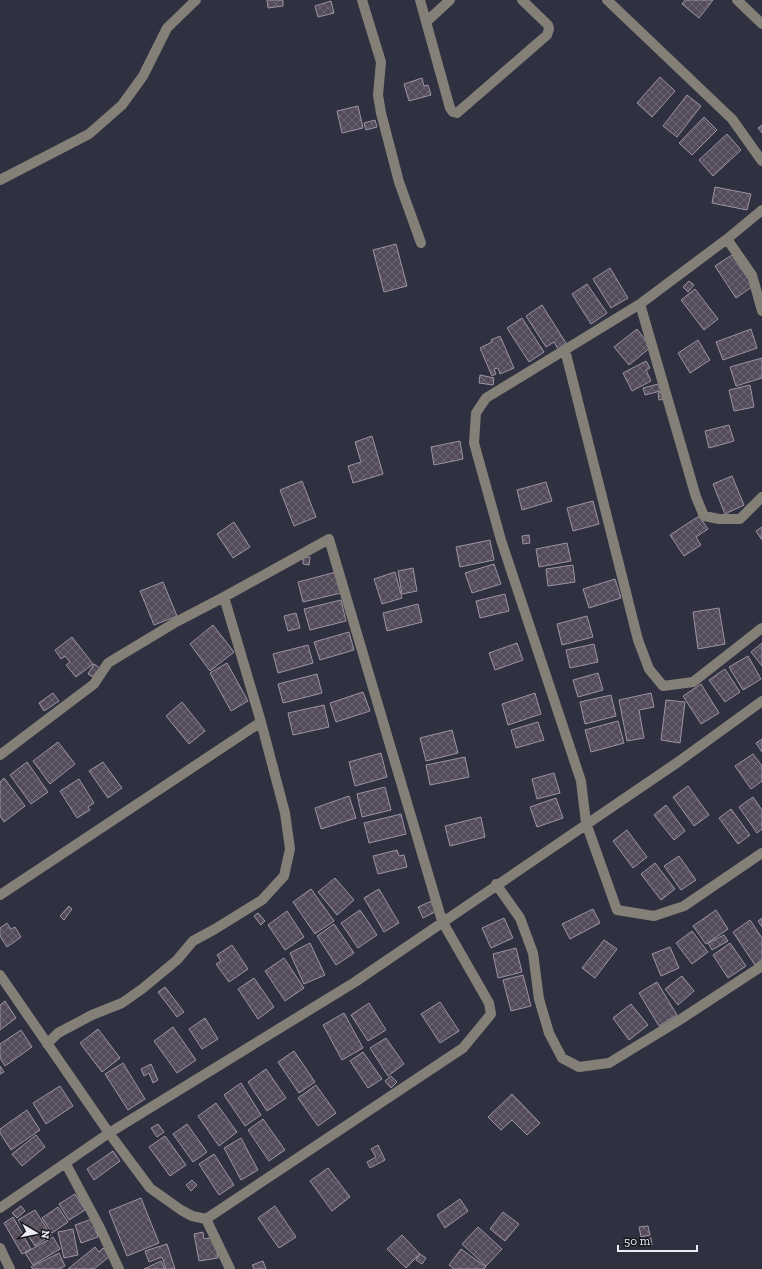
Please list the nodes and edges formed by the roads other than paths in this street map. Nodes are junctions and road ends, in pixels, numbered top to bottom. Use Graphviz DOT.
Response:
graph roads {
  1 [pos="196,0"];
  2 [pos="362,0"];
  3 [pos="420,0"];
  4 [pos="450,0"];
  5 [pos="522,0"];
  6 [pos="607,0"];
  7 [pos="737,0"];
  8 [pos="426,22"];
  9 [pos="762,24"];
  10 [pos="762,161"];
  11 [pos="0,180"];
  12 [pos="762,210"];
  13 [pos="727,239"];
  14 [pos="421,243"];
  15 [pos="640,304"];
  16 [pos="762,311"];
  17 [pos="565,350"];
  18 [pos="762,497"];
  19 [pos="224,597"];
  20 [pos="762,628"];
  21 [pos="762,701"];
  22 [pos="261,722"];
  23 [pos="1,751"];
  24 [pos="586,824"];
  25 [pos="762,852"];
  26 [pos="496,884"];
  27 [pos="0,895"];
  28 [pos="442,921"];
  29 [pos="762,966"];
  30 [pos="0,975"];
  31 [pos="47,1044"];
  32 [pos="109,1133"];
  33 [pos="66,1164"];
  34 [pos="0,1208"];
  35 [pos="206,1219"];
  36 [pos="0,1248"];
  37 [pos="10,1269"];
  38 [pos="118,1269"];
  39 [pos="230,1269"];
  1 -- 11 [label="street"];
  2 -- 14 [label="street"];
  3 -- 8 [label="street"];
  4 -- 8 [label="street"];
  5 -- 8 [label="street"];
  6 -- 10 [label="street"];
  7 -- 9 [label="street"];
  12 -- 13 [label="street"];
  13 -- 15 [label="street"];
  13 -- 16 [label="street"];
  15 -- 17 [label="street"];
  15 -- 18 [label="street"];
  17 -- 20 [label="street"];
  17 -- 24 [label="street"];
  19 -- 22 [label="street"];
  19 -- 23 [label="street"];
  19 -- 28 [label="street"];
  21 -- 24 [label="street"];
  22 -- 27 [label="street"];
  22 -- 31 [label="street"];
  24 -- 25 [label="street"];
  24 -- 26 [label="street"];
  26 -- 28 [label="street"];
  26 -- 29 [label="street"];
  28 -- 32 [label="street"];
  28 -- 35 [label="street"];
  30 -- 31 [label="street"];
  31 -- 32 [label="street"];
  32 -- 33 [label="street"];
  32 -- 35 [label="street"];
  33 -- 34 [label="street"];
  33 -- 38 [label="street"];
  35 -- 39 [label="street"];
  36 -- 37 [label="street"];
}
